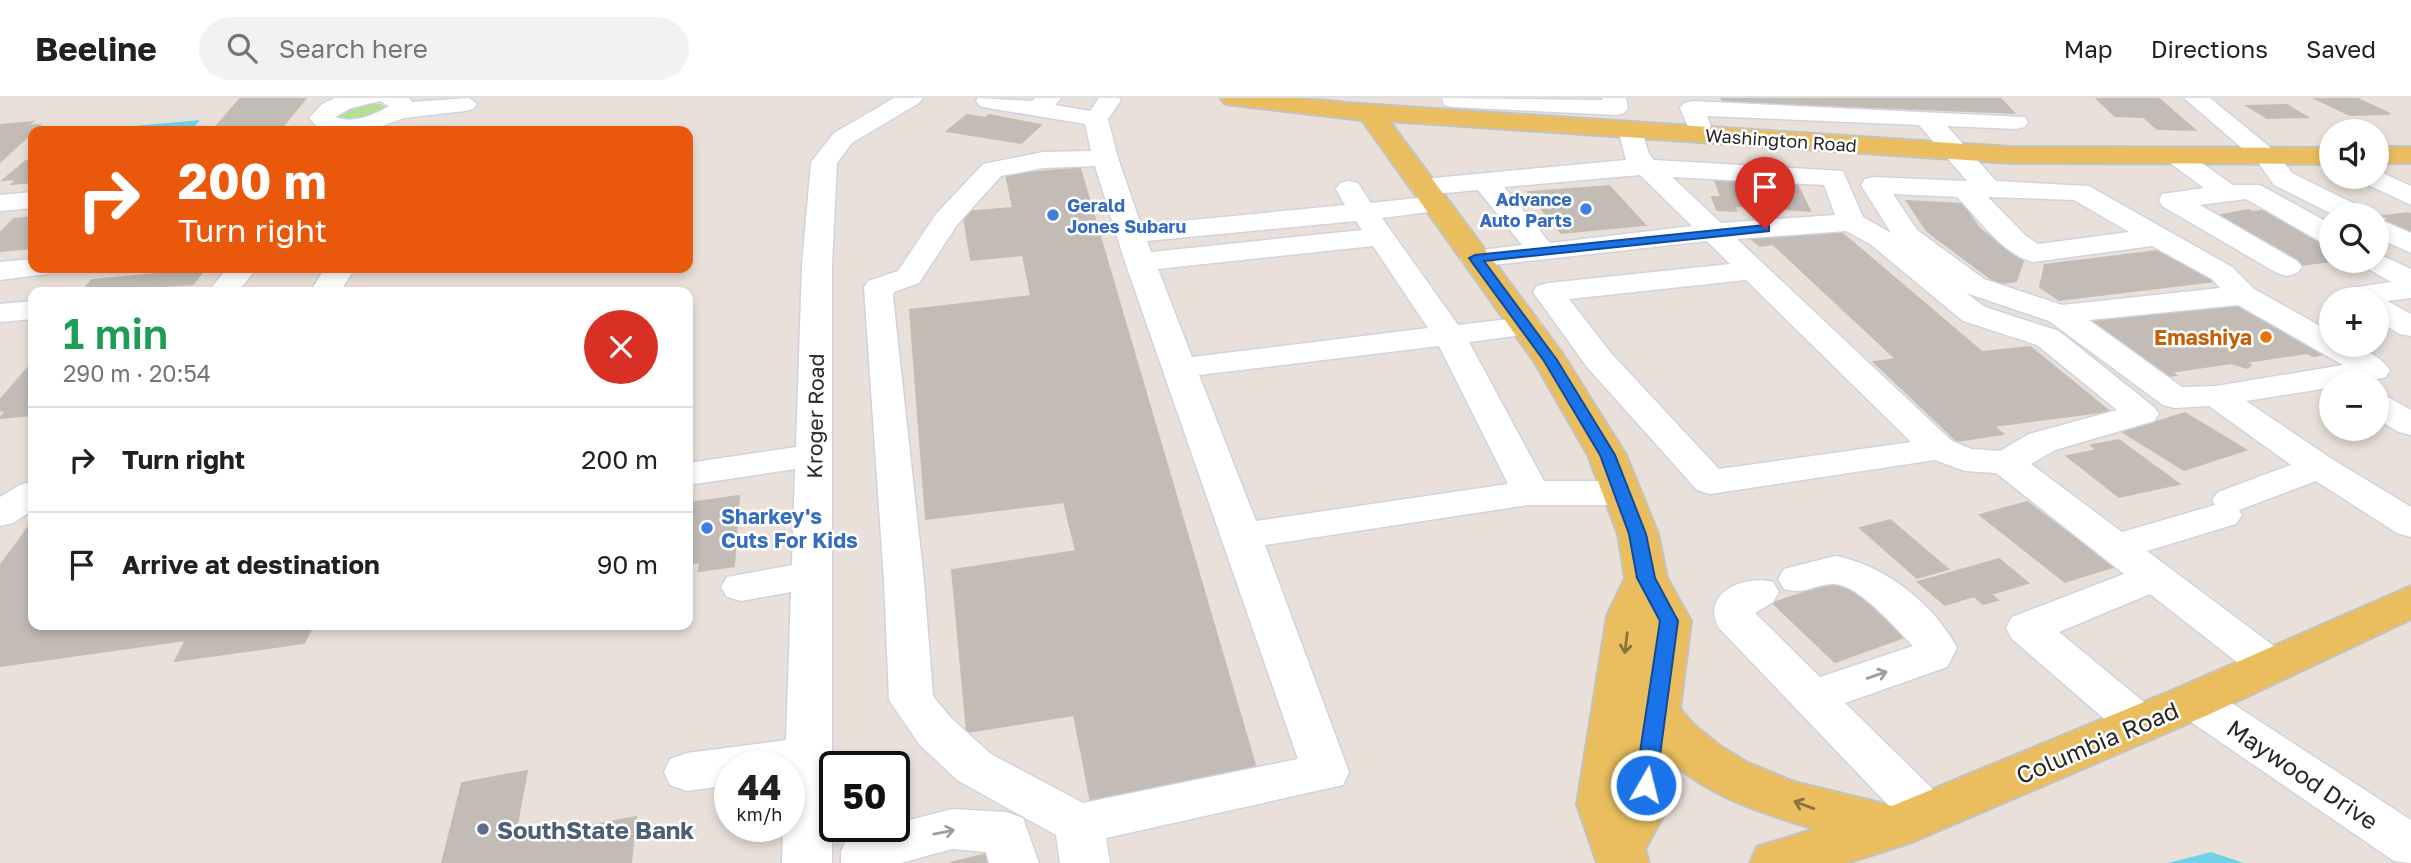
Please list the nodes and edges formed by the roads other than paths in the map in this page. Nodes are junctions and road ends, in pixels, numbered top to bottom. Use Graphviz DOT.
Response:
graph roads {
  1 [pos="370,98"];
  2 [pos="911,98"];
  3 [pos="1233,98"];
  4 [pos="1614,98"];
  5 [pos="2196,98"];
  6 [pos="468,101"];
  7 [pos="988,101"];
  8 [pos="1043,103"];
  9 [pos="1691,103"];
  10 [pos="1454,106"];
  11 [pos="391,110"];
  12 [pos="1094,111"];
  13 [pos="1586,111"];
  14 [pos="1370,113"];
  15 [pos="1927,119"];
  16 [pos="2015,122"];
  17 [pos="330,126"];
  18 [pos="345,126"];
  19 [pos="449,126"];
  20 [pos="1629,130"];
  21 [pos="1702,134"];
  22 [pos="1808,141"];
  23 [pos="1958,151"];
  24 [pos="2389,155"];
  25 [pos="2411,155"];
  26 [pos="2176,156"];
  27 [pos="2319,156"];
  28 [pos="2267,157"];
  29 [pos="1105,158"];
  30 [pos="1043,160"];
  31 [pos="1649,169"];
  32 [pos="1834,177"];
  33 [pos="1485,181"];
  34 [pos="2389,185"];
  35 [pos="1874,186"];
  36 [pos="1977,189"];
  37 [pos="2228,193"];
  38 [pos="1429,195"];
  39 [pos="2411,197"];
  40 [pos="28,200"];
  41 [pos="1356,200"];
  42 [pos="0,203"];
  43 [pos="2331,203"];
  44 [pos="1851,222"];
  45 [pos="2319,229"];
  46 [pos="1715,232"];
  47 [pos="2389,233"];
  48 [pos="1381,237"];
  49 [pos="2157,237"];
  50 [pos="2411,244"];
  51 [pos="1135,248"];
  52 [pos="1529,253"];
  53 [pos="1475,258"];
  54 [pos="2287,267"];
  55 [pos="28,269"];
  56 [pos="2389,269"];
  57 [pos="1754,270"];
  58 [pos="0,271"];
  59 [pos="2411,281"];
  60 [pos="2411,289"];
  61 [pos="2389,291"];
  62 [pos="1548,292"];
  63 [pos="2243,295"];
  64 [pos="28,310"];
  65 [pos="0,313"];
  66 [pos="2060,314"];
  67 [pos="2389,314"];
  68 [pos="1526,326"];
  69 [pos="2411,327"];
  70 [pos="1448,335"];
  71 [pos="1179,368"];
  72 [pos="2370,371"];
  73 [pos="2319,383"];
  74 [pos="2216,397"];
  75 [pos="2389,412"];
  76 [pos="2411,425"];
  77 [pos="1939,449"];
  78 [pos="814,455"];
  79 [pos="2006,463"];
  80 [pos="2319,467"];
  81 [pos="693,473"];
  82 [pos="1528,493"];
  83 [pos="1622,493"];
  84 [pos="28,496"];
  85 [pos="0,514"];
  86 [pos="2411,524"];
  87 [pos="1242,536"];
  88 [pos="2115,547"];
  89 [pos="812,575"];
  90 [pos="2155,577"];
  91 [pos="1646,578"];
  92 [pos="1798,579"];
  93 [pos="741,587"];
  94 [pos="2411,601"];
  95 [pos="1746,605"];
  96 [pos="2271,666"];
  97 [pos="1812,697"];
  98 [pos="2194,701"];
  99 [pos="1656,713"];
  100 [pos="2140,724"];
  101 [pos="808,755"];
  102 [pos="687,772"];
  103 [pos="1910,820"];
  104 [pos="1082,843"];
  105 [pos="2411,846"];
  106 [pos="1621,855"];
  107 [pos="807,863"];
  108 [pos="866,863"];
  109 [pos="1014,863"];
  110 [pos="1776,863"];
  1 -- 17 [label="street"];
  2 -- 78 [label="street, Kroger Road"];
  3 -- 14 [label="main road, Washington Road"];
  4 -- 13 [label="street"];
  5 -- 28 [label="street"];
  6 -- 11 [label="street"];
  6 -- 19 [label="street"];
  7 -- 8 [label="street"];
  8 -- 12 [label="street"];
  9 -- 15 [label="street"];
  9 -- 21 [label="street"];
  10 -- 13 [label="main road, Washington Road"];
  10 -- 14 [label="main road, Washington Road"];
  11 -- 18 [label="street"];
  12 -- 29 [label="street"];
  12 -- 30 [label="street"];
  13 -- 20 [label="main road, Washington Road"];
  14 -- 38 [label="main road"];
  15 -- 16 [label="street"];
  15 -- 23 [label="street"];
  20 -- 21 [label="main road, Washington Road"];
  20 -- 31 [label="street"];
  21 -- 22 [label="main road, Washington Road"];
  22 -- 23 [label="main road, Washington Road"];
  22 -- 32 [label="street"];
  23 -- 26 [label="main road, Washington Road"];
  23 -- 36 [label="street"];
  24 -- 25 [label="main road"];
  26 -- 28 [label="main road, Washington Road"];
  26 -- 37 [label="street"];
  27 -- 28 [label="main road, Washington Road"];
  28 -- 43 [label="street"];
  29 -- 30 [label="street"];
  29 -- 51 [label="street"];
  30 -- 104 [label="street"];
  31 -- 32 [label="street"];
  31 -- 33 [label="street"];
  31 -- 46 [label="street"];
  32 -- 35 [label="street"];
  32 -- 44 [label="street"];
  33 -- 38 [label="street"];
  33 -- 52 [label="street"];
  34 -- 39 [label="street"];
  35 -- 36 [label="street"];
  35 -- 66 [label="street"];
  36 -- 49 [label="street"];
  36 -- 49 [label="street"];
  37 -- 45 [label="street"];
  37 -- 54 [label="street"];
  38 -- 41 [label="street"];
  38 -- 53 [label="main road"];
  40 -- 42 [label="street"];
  41 -- 48 [label="street"];
  41 -- 51 [label="street"];
  44 -- 46 [label="street"];
  44 -- 79 [label="street"];
  46 -- 52 [label="street"];
  46 -- 57 [label="street"];
  47 -- 50 [label="street"];
  48 -- 51 [label="street"];
  48 -- 70 [label="street"];
  49 -- 63 [label="street"];
  51 -- 71 [label="street"];
  52 -- 53 [label="street"];
  52 -- 62 [label="street"];
  53 -- 68 [label="main road"];
  55 -- 58 [label="street"];
  56 -- 59 [label="street"];
  57 -- 62 [label="street"];
  57 -- 77 [label="street"];
  60 -- 61 [label="street"];
  62 -- 77 [label="street"];
  63 -- 66 [label="street"];
  63 -- 72 [label="street"];
  64 -- 65 [label="street"];
  66 -- 74 [label="street"];
  67 -- 69 [label="street"];
  68 -- 70 [label="street"];
  68 -- 83 [label="main road"];
  70 -- 71 [label="street"];
  70 -- 82 [label="street"];
  71 -- 87 [label="street"];
  73 -- 74 [label="street"];
  74 -- 80 [label="street"];
  75 -- 76 [label="street"];
  77 -- 79 [label="street"];
  78 -- 81 [label="street"];
  78 -- 89 [label="street, Kroger Road"];
  79 -- 88 [label="street"];
  80 -- 86 [label="street"];
  80 -- 88 [label="street"];
  82 -- 83 [label="street"];
  82 -- 87 [label="street"];
  83 -- 91 [label="main road"];
  84 -- 85 [label="street"];
  87 -- 104 [label="street"];
  88 -- 90 [label="street"];
  89 -- 93 [label="street"];
  89 -- 101 [label="street, Kroger Road"];
  90 -- 96 [label="street"];
  90 -- 100 [label="street"];
  91 -- 99 [label="main road"];
  91 -- 106 [label="main road, one-way"];
  97 -- 92 [label="street, one-way"];
  94 -- 96 [label="main road, Columbia Road"];
  95 -- 97 [label="street"];
  96 -- 98 [label="main road, Columbia Road"];
  97 -- 103 [label="street"];
  98 -- 100 [label="main road, Columbia Road"];
  98 -- 105 [label="street, Maywood Drive"];
  103 -- 99 [label="main road, one-way"];
  99 -- 106 [label="main road"];
  100 -- 103 [label="main road, Columbia Road"];
  101 -- 102 [label="street"];
  101 -- 107 [label="street, Kroger Road"];
  103 -- 110 [label="main road, Columbia Road"];
  108 -- 109 [label="street, one-way"];
}
